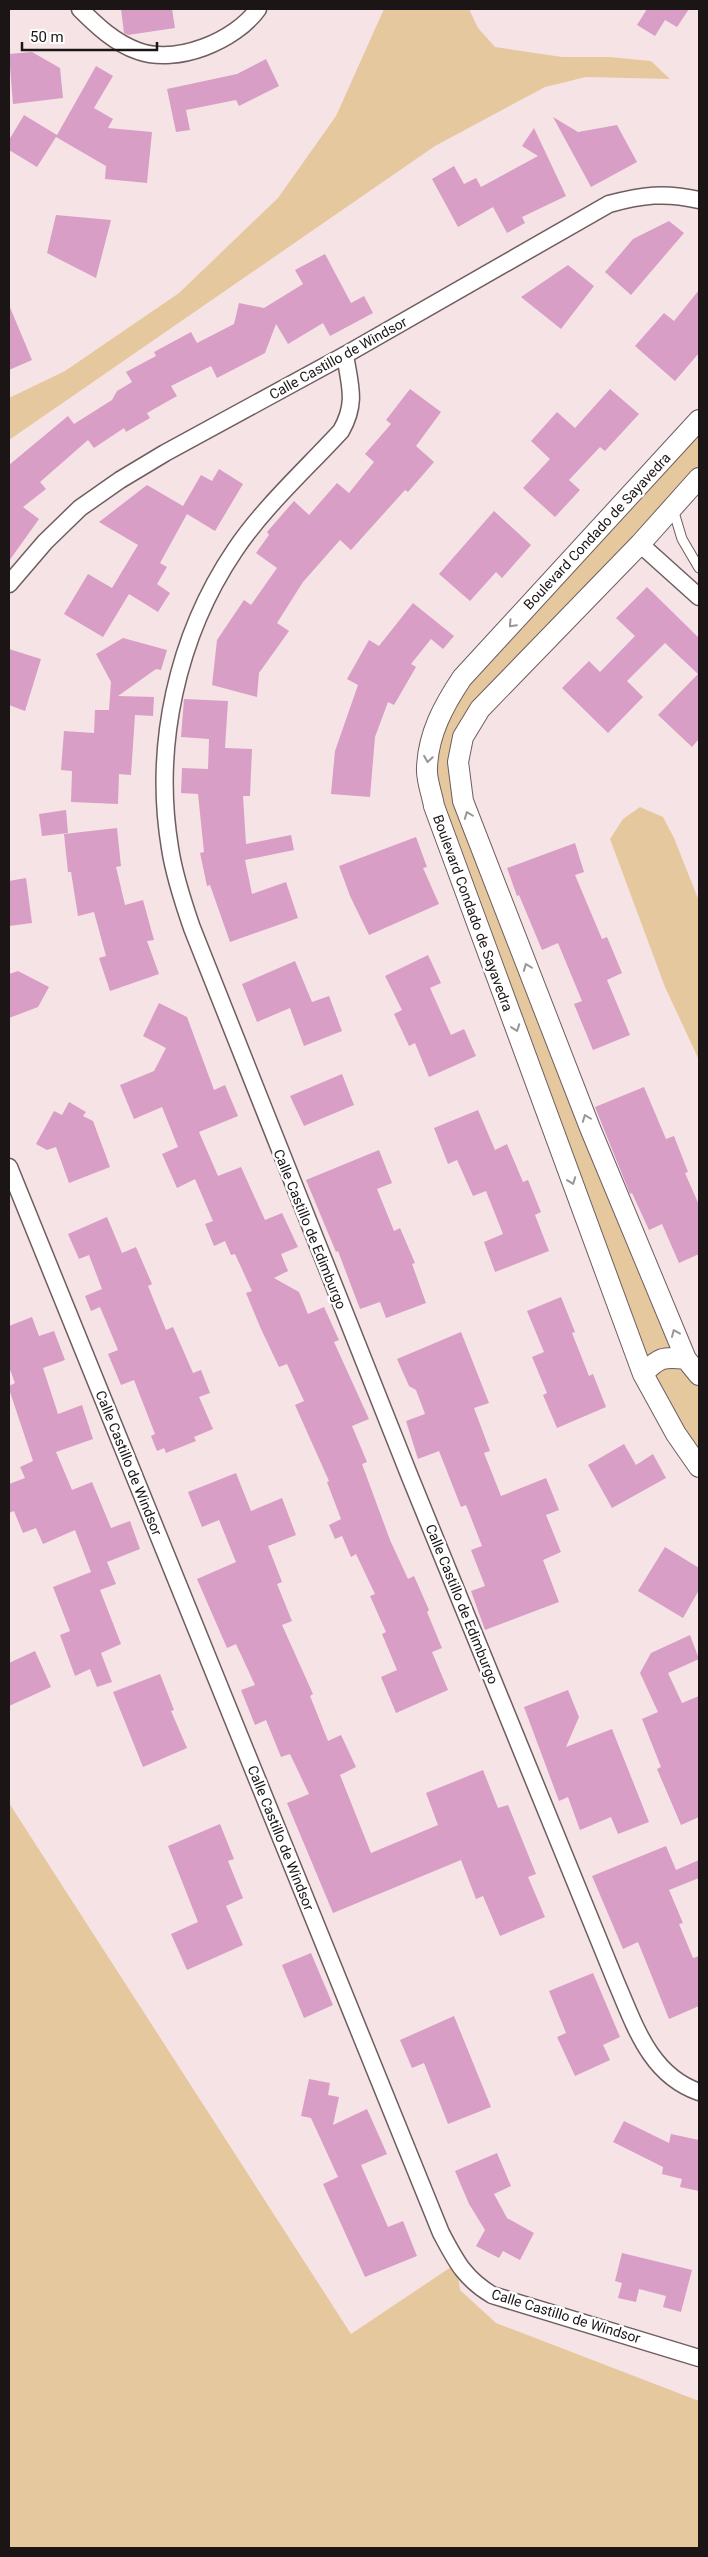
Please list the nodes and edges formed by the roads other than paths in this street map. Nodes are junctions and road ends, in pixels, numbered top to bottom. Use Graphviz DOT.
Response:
graph roads {
  1 [pos="80,9"];
  2 [pos="258,9"];
  3 [pos="699,200"];
  4 [pos="345,355"];
  5 [pos="699,420"];
  6 [pos="699,478"];
  7 [pos="672,508"];
  8 [pos="640,544"];
  9 [pos="699,568"];
  10 [pos="9,584"];
  11 [pos="699,597"];
  12 [pos="9,1167"];
  13 [pos="686,1358"];
  14 [pos="642,1374"];
  15 [pos="699,1375"];
  16 [pos="699,1467"];
  17 [pos="699,2092"];
  18 [pos="699,2358"];
  1 -- 2 [label="street"];
  3 -- 4 [label="street, Calle Castillo de Windsor"];
  4 -- 10 [label="street, Calle Castillo de Windsor"];
  4 -- 17 [label="street, Calle Castillo de Edimburgo"];
  5 -- 14 [label="street, Boulevard Condado de Sayavedra, one-way"];
  6 -- 7 [label="street, Boulevard Condado de Sayavedra"];
  7 -- 8 [label="street, Boulevard Condado de Sayavedra"];
  7 -- 9 [label="lane"];
  8 -- 11 [label="street"];
  13 -- 8 [label="street, Boulevard Condado de Sayavedra, one-way"];
  12 -- 18 [label="street, Calle Castillo de Windsor"];
  13 -- 14 [label="street"];
  13 -- 15 [label="street, Boulevard Condado de Sayavedra"];
  14 -- 16 [label="street, Boulevard Condado de Sayavedra"];
}
